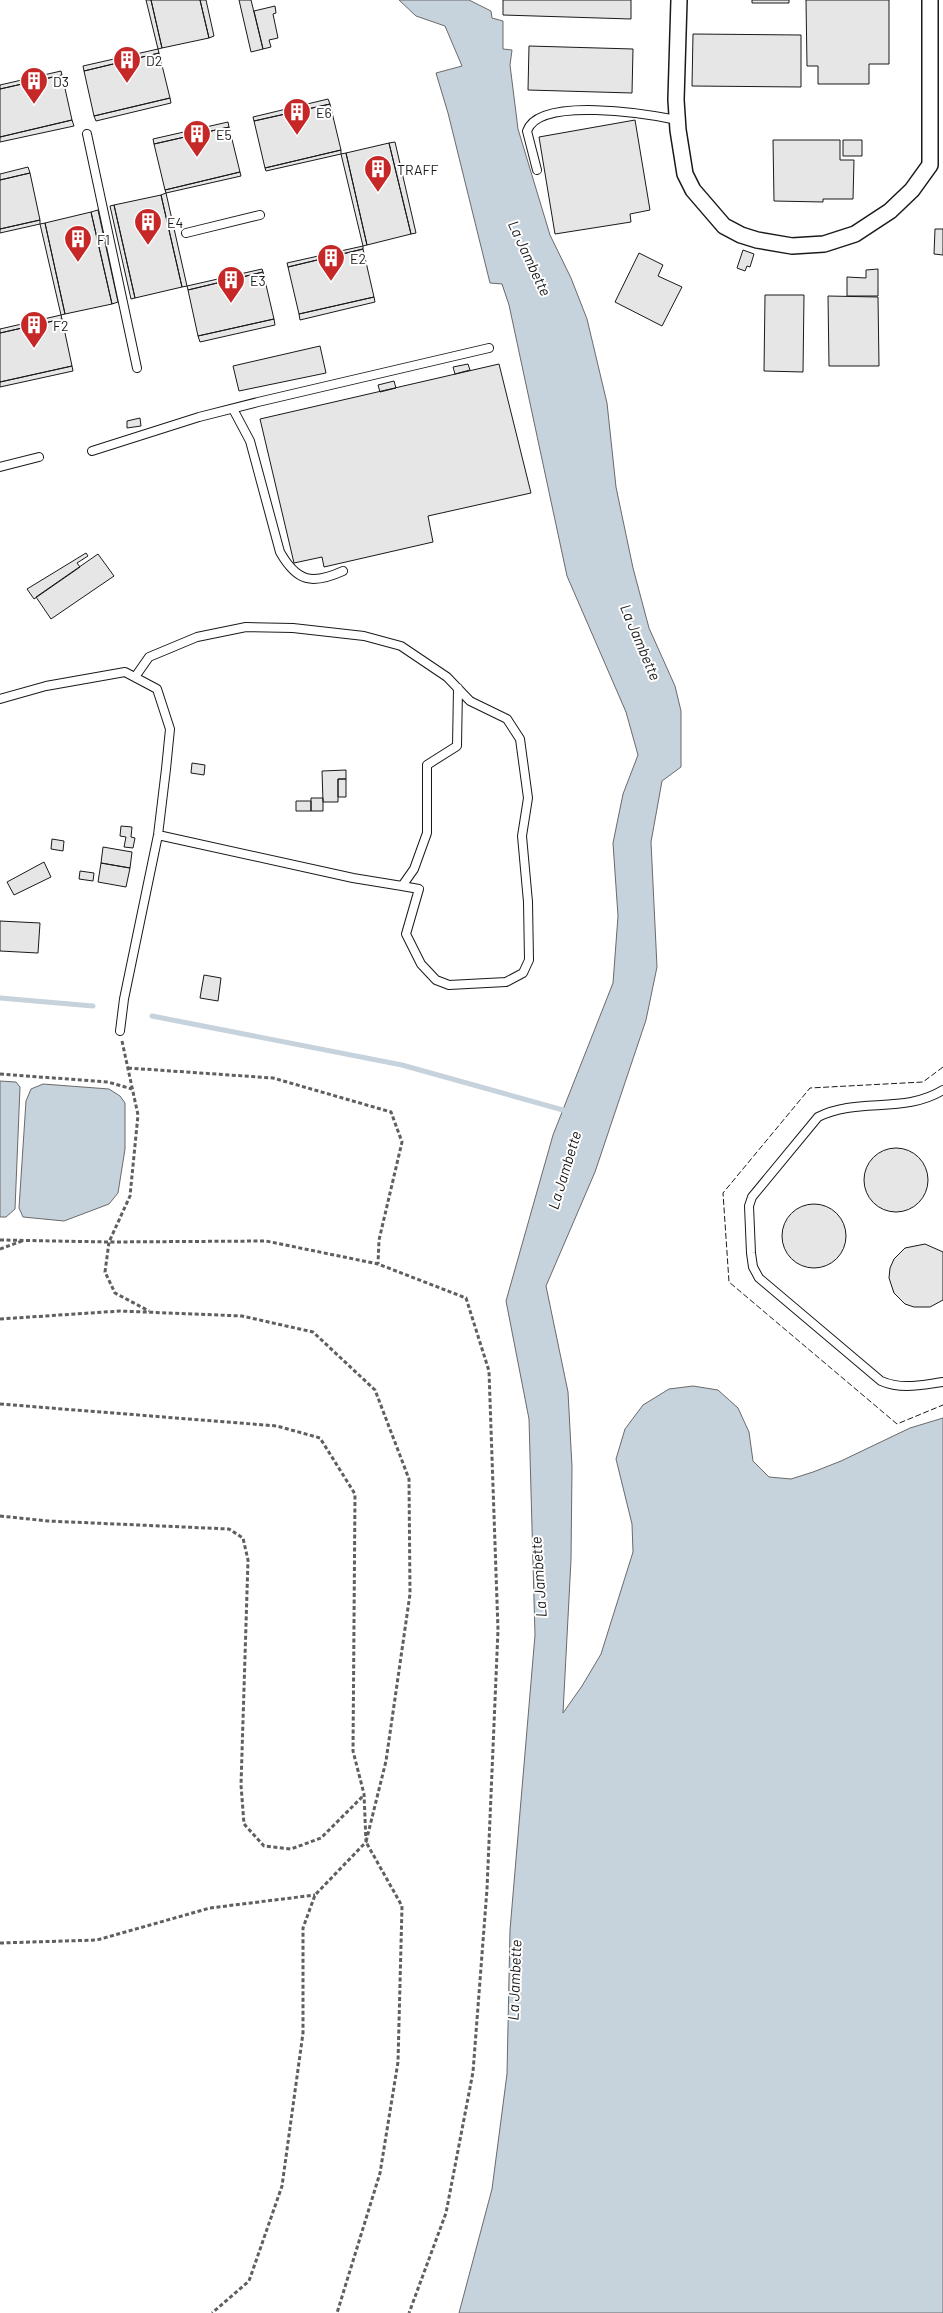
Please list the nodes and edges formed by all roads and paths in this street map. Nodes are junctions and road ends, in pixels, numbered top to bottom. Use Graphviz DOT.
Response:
graph roads {
  1 [pos="679,0"];
  2 [pos="930,0"];
  3 [pos="677,120"];
  4 [pos="87,134"];
  5 [pos="936,165"];
  6 [pos="537,170"];
  7 [pos="260,215"];
  8 [pos="186,233"];
  9 [pos="489,348"];
  10 [pos="137,368"];
  11 [pos="234,409"];
  12 [pos="92,451"];
  13 [pos="39,457"];
  14 [pos="0,467"];
  15 [pos="343,571"];
  16 [pos="135,677"];
  17 [pos="458,688"];
  18 [pos="0,699"];
  19 [pos="158,835"];
  20 [pos="402,886"];
  21 [pos="120,1031"];
  22 [pos="128,1068"];
  23 [pos="0,1074"];
  24 [pos="133,1089"];
  25 [pos="943,1090"];
  26 [pos="0,1240"];
  27 [pos="25,1240"];
  28 [pos="109,1242"];
  29 [pos="0,1249"];
  30 [pos="378,1264"];
  31 [pos="151,1312"];
  32 [pos="0,1319"];
  33 [pos="943,1382"];
  34 [pos="0,1404"];
  35 [pos="0,1516"];
  36 [pos="364,1794"];
  37 [pos="366,1842"];
  38 [pos="315,1896"];
  39 [pos="0,1943"];
  40 [pos="212,2313"];
  41 [pos="337,2313"];
  42 [pos="409,2313"];
  1 -- 3 [label="street"];
  2 -- 5 [label="street"];
  3 -- 5 [label="street"];
  3 -- 6 [label="lane"];
  4 -- 10 [label="lane"];
  7 -- 8 [label="lane"];
  9 -- 11 [label="lane"];
  11 -- 12 [label="lane"];
  11 -- 15 [label="lane"];
  13 -- 14 [label="lane"];
  16 -- 17 [label="lane"];
  16 -- 18 [label="lane"];
  16 -- 19 [label="lane"];
  17 -- 20 [label="lane"];
  17 -- 20 [label="lane"];
  19 -- 20 [label="lane"];
  19 -- 21 [label="lane"];
  21 -- 22 [label="path"];
  22 -- 24 [label="path"];
  22 -- 30 [label="path"];
  23 -- 24 [label="path"];
  24 -- 28 [label="path"];
  25 -- 33 [label="lane"];
  26 -- 27 [label="path"];
  27 -- 28 [label="path"];
  27 -- 29 [label="path"];
  28 -- 30 [label="path"];
  28 -- 31 [label="path"];
  30 -- 42 [label="path"];
  31 -- 32 [label="path"];
  31 -- 37 [label="path"];
  34 -- 36 [label="path"];
  35 -- 36 [label="path"];
  36 -- 37 [label="path"];
  37 -- 38 [label="path"];
  37 -- 41 [label="path"];
  38 -- 39 [label="path"];
  38 -- 40 [label="path"];
}
